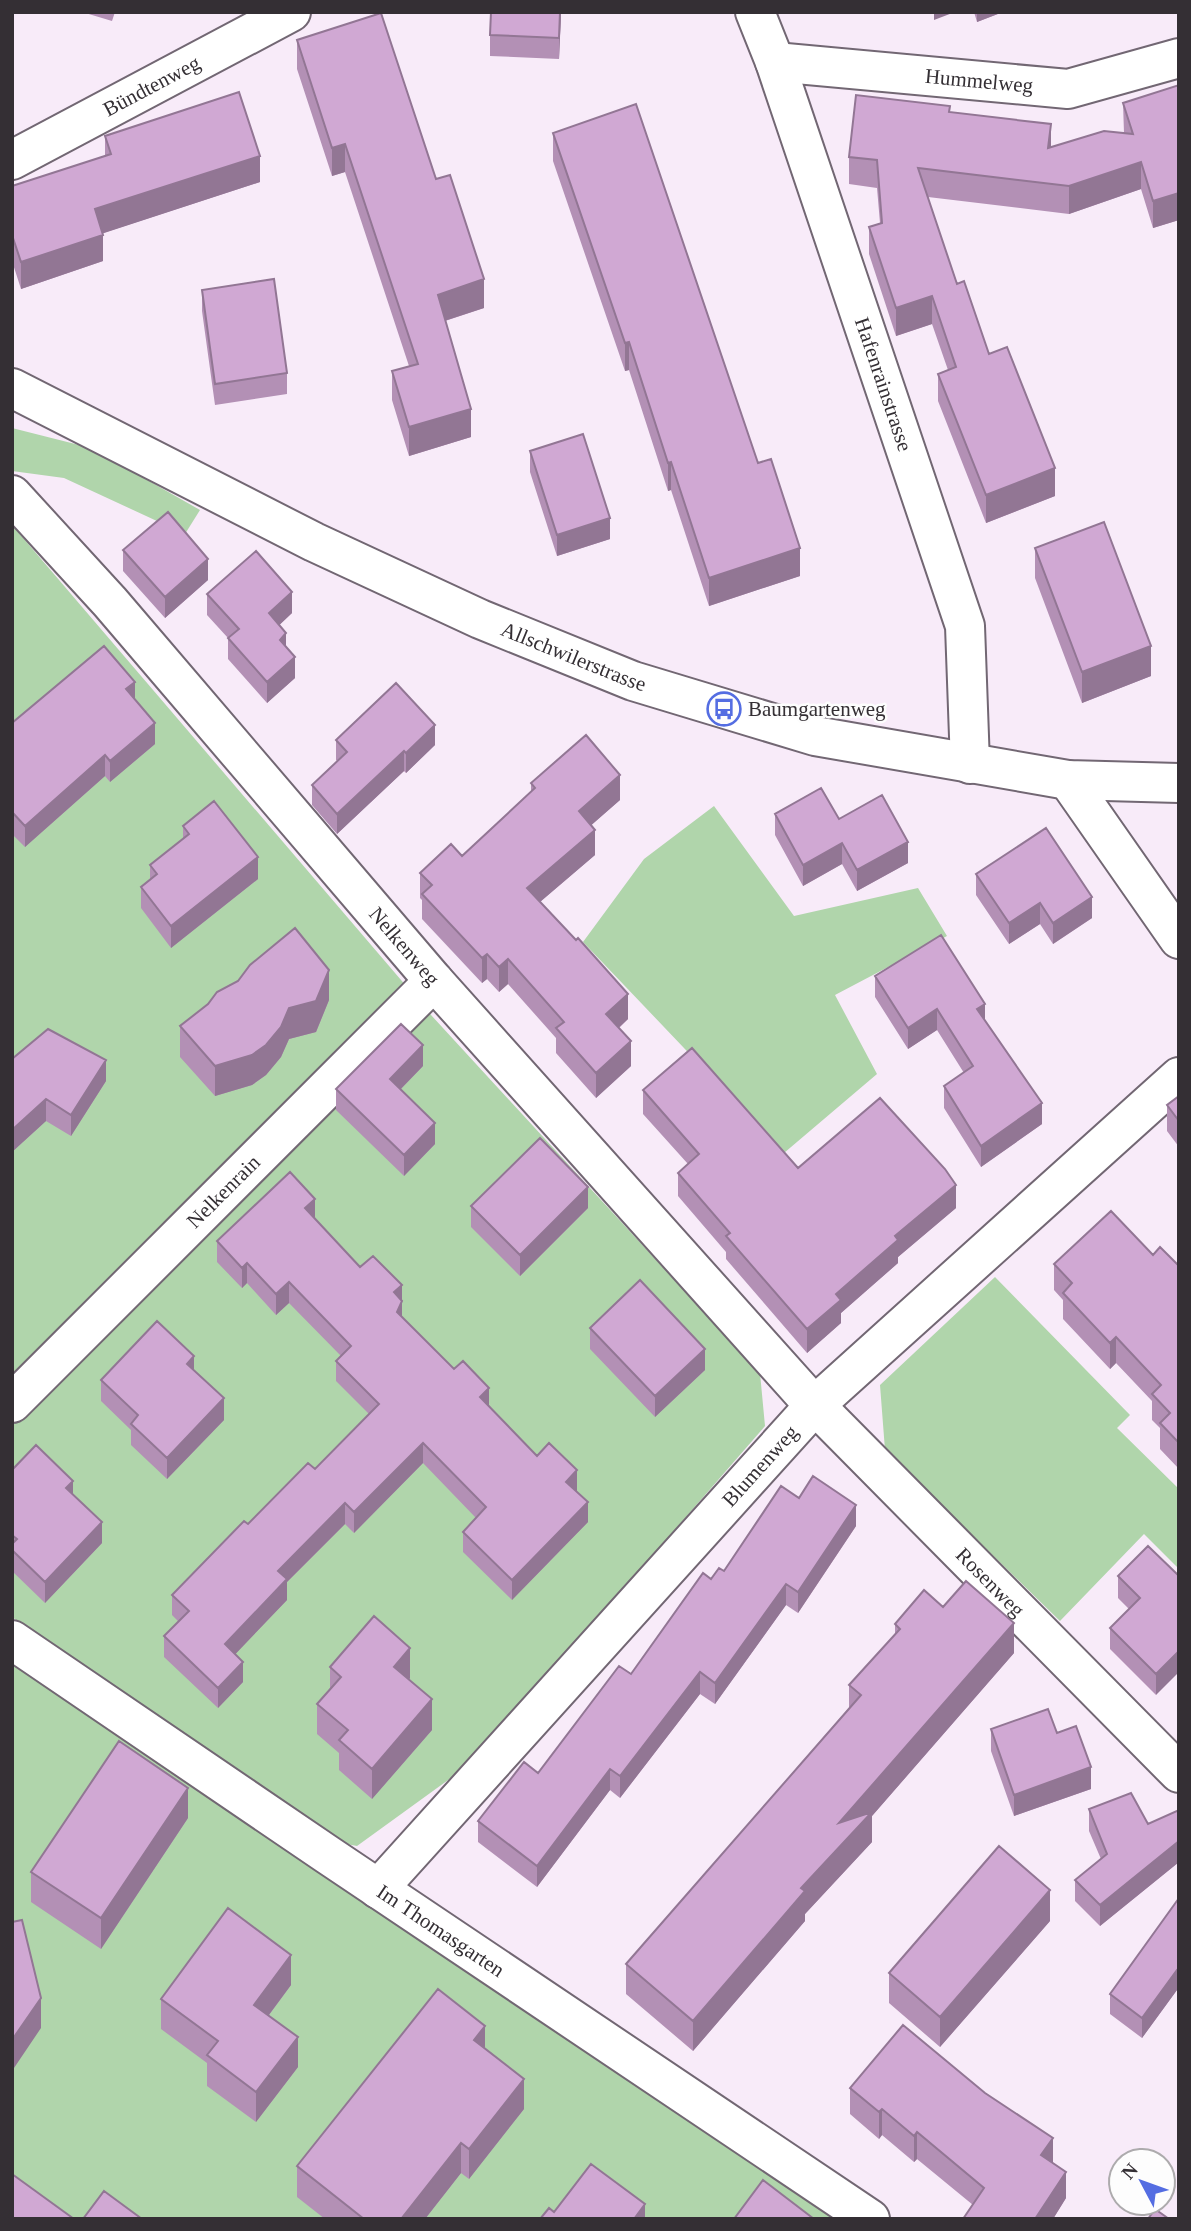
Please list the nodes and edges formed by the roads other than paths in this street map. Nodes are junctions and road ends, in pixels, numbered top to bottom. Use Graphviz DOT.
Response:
graph roads {
  1 [pos="291,12"];
  2 [pos="755,12"];
  3 [pos="1179,58"];
  4 [pos="775,61"];
  5 [pos="12,160"];
  6 [pos="12,388"];
  7 [pos="12,495"];
  8 [pos="970,764"];
  9 [pos="1068,780"];
  10 [pos="1179,783"];
  11 [pos="1179,939"];
  12 [pos="434,981"];
  13 [pos="1179,1077"];
  14 [pos="809,1399"];
  15 [pos="12,1403"];
  16 [pos="12,1640"];
  17 [pos="1179,1773"];
  18 [pos="378,1889"];
  19 [pos="870,2219"];
  1 -- 5 [label="street, Bündtenweg"];
  2 -- 4 [label="street, Hafenrainstrasse"];
  3 -- 4 [label="street, Hummelweg"];
  4 -- 8 [label="street, Hafenrainstrasse"];
  6 -- 8 [label="street, Allschwilerstrasse"];
  7 -- 12 [label="street, Nelkenweg"];
  8 -- 9 [label="street, Allschwilerstrasse"];
  9 -- 10 [label="street, Allschwilerstrasse"];
  9 -- 11 [label="street"];
  12 -- 14 [label="street, Nelkenweg"];
  12 -- 15 [label="street, Nelkenrain"];
  13 -- 14 [label="street, Blumenweg"];
  14 -- 17 [label="street, Rosenweg"];
  14 -- 18 [label="street, Blumenweg"];
  16 -- 18 [label="street, Im Thomasgarten"];
  18 -- 19 [label="street, Im Thomasgarten"];
}
